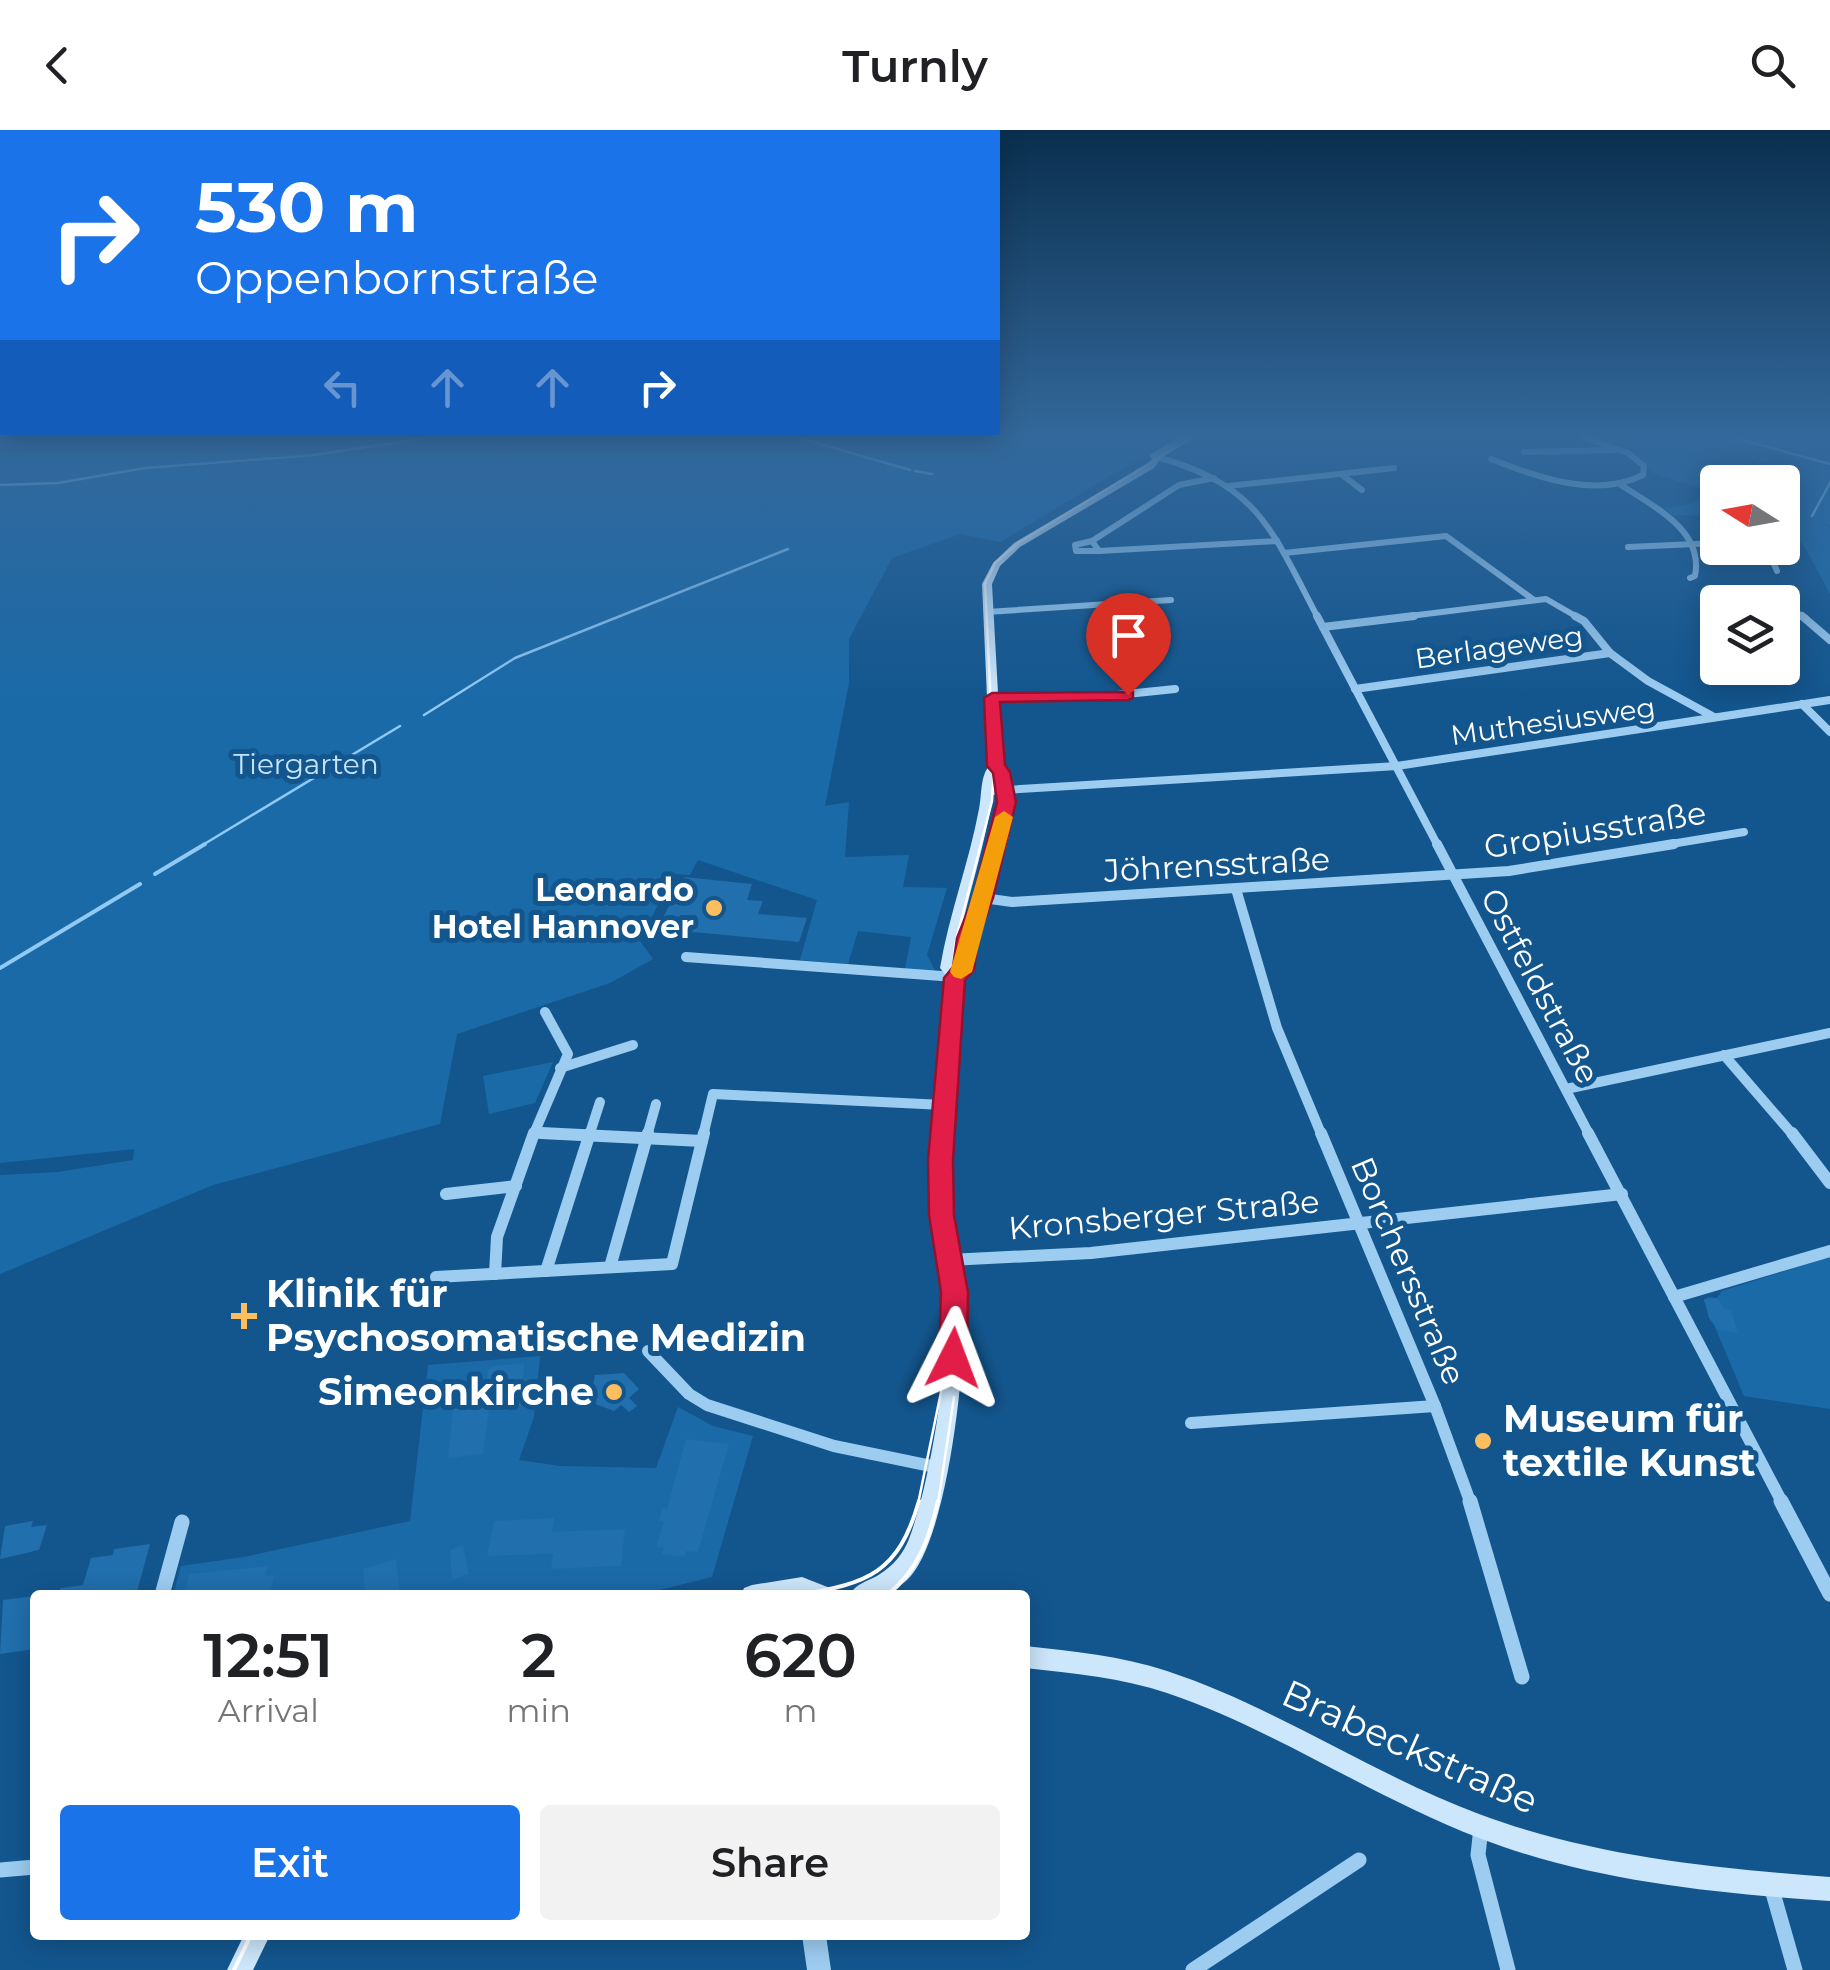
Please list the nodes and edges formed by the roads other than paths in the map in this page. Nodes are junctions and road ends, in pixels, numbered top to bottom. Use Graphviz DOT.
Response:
graph roads {
  1 [pos="1054,523"];
  2 [pos="1120,523"];
  3 [pos="1266,523"];
  4 [pos="1670,523"];
  5 [pos="1277,540"];
  6 [pos="1092,541"];
  7 [pos="1694,542"];
  8 [pos="1700,542"];
  9 [pos="1628,547"];
  10 [pos="1099,551"];
  11 [pos="1284,553"];
  12 [pos="1774,565"];
  13 [pos="1777,571"];
  14 [pos="1690,578"];
  15 [pos="1171,600"];
  16 [pos="1534,600"];
  17 [pos="987,612"];
  18 [pos="1800,615"];
  19 [pos="1323,626"];
  20 [pos="1830,640"];
  21 [pos="1610,653"];
  22 [pos="1175,688"];
  23 [pos="1356,689"];
  24 [pos="992,698"];
  25 [pos="1830,700"];
  26 [pos="1802,704"];
  27 [pos="1714,718"];
  28 [pos="1830,732"];
  29 [pos="996,766"];
  30 [pos="1396,766"];
  31 [pos="989,791"];
  32 [pos="1005,791"];
  33 [pos="1744,832"];
  34 [pos="1454,875"];
  35 [pos="1236,889"];
  36 [pos="983,898"];
  37 [pos="686,957"];
  38 [pos="954,978"];
  39 [pos="545,1012"];
  40 [pos="1830,1033"];
  41 [pos="633,1045"];
  42 [pos="1724,1056"];
  43 [pos="560,1068"];
  44 [pos="1566,1090"];
  45 [pos="600,1102"];
  46 [pos="656,1104"];
  47 [pos="945,1105"];
  48 [pos="534,1133"];
  49 [pos="588,1135"];
  50 [pos="646,1138"];
  51 [pos="702,1141"];
  52 [pos="1830,1183"];
  53 [pos="516,1186"];
  54 [pos="446,1194"];
  55 [pos="1622,1194"];
  56 [pos="1360,1225"];
  57 [pos="1830,1251"];
  58 [pos="949,1260"];
  59 [pos="610,1267"];
  60 [pos="546,1271"];
  61 [pos="496,1274"];
  62 [pos="436,1277"];
  63 [pos="1674,1297"];
  64 [pos="648,1351"];
  65 [pos="1434,1406"];
  66 [pos="1191,1423"];
  67 [pos="936,1468"];
  68 [pos="182,1522"];
  69 [pos="892,1589"];
  70 [pos="163,1590"];
  71 [pos="1830,1594"];
  72 [pos="1030,1658"];
  73 [pos="1522,1677"];
  74 [pos="1481,1827"];
  75 [pos="1360,1860"];
  76 [pos="30,1867"];
  77 [pos="0,1870"];
  78 [pos="1770,1885"];
  79 [pos="1830,1889"];
  80 [pos="255,1940"];
  81 [pos="815,1940"];
  82 [pos="240,1970"];
  83 [pos="819,1970"];
  84 [pos="1193,1970"];
  85 [pos="1508,1970"];
  86 [pos="1796,1970"];
  1 -- 17 [label="main road"];
  2 -- 6 [label="street"];
  3 -- 5 [label="street, Ostfeldstraße"];
  4 -- 7 [label="street"];
  5 -- 10 [label="street"];
  5 -- 11 [label="street, Ostfeldstraße"];
  6 -- 10 [label="street"];
  6 -- 10 [label="street"];
  7 -- 8 [label="street"];
  7 -- 9 [label="street"];
  7 -- 14 [label="street"];
  11 -- 16 [label="street, Berlageweg"];
  11 -- 19 [label="street, Ostfeldstraße"];
  12 -- 13 [label="street"];
  15 -- 17 [label="street"];
  16 -- 19 [label="street"];
  16 -- 21 [label="street, Berlageweg"];
  17 -- 24 [label="main road"];
  18 -- 20 [label="street"];
  19 -- 23 [label="street, Ostfeldstraße"];
  21 -- 23 [label="street, Berlageweg"];
  21 -- 27 [label="street, Muthesiusweg"];
  22 -- 24 [label="street"];
  23 -- 30 [label="street, Ostfeldstraße"];
  24 -- 29 [label="main road"];
  25 -- 26 [label="street, Muthesiusweg"];
  26 -- 27 [label="street, Muthesiusweg"];
  26 -- 28 [label="street"];
  27 -- 30 [label="street, Muthesiusweg"];
  29 -- 31 [label="main road"];
  29 -- 32 [label="main road"];
  30 -- 32 [label="street, Muthesiusweg"];
  30 -- 34 [label="street, Ostfeldstraße"];
  31 -- 32 [label="street, Muthesiusweg"];
  31 -- 38 [label="main road"];
  32 -- 36 [label="main road"];
  33 -- 34 [label="street, Gropiusstraße"];
  34 -- 35 [label="street, Jöhrensstraße"];
  34 -- 44 [label="street, Ostfeldstraße"];
  35 -- 36 [label="street, Jöhrensstraße"];
  35 -- 56 [label="street, Borchersstraße"];
  36 -- 38 [label="main road"];
  37 -- 38 [label="street"];
  38 -- 47 [label="main road"];
  39 -- 43 [label="street"];
  40 -- 42 [label="street"];
  41 -- 43 [label="street"];
  42 -- 44 [label="street"];
  42 -- 52 [label="street"];
  43 -- 48 [label="street"];
  44 -- 55 [label="street, Ostfeldstraße"];
  45 -- 49 [label="street"];
  46 -- 50 [label="street"];
  47 -- 51 [label="street"];
  47 -- 58 [label="main road"];
  48 -- 49 [label="street"];
  48 -- 53 [label="street"];
  49 -- 50 [label="street"];
  49 -- 60 [label="street"];
  50 -- 51 [label="street"];
  50 -- 59 [label="street"];
  51 -- 59 [label="street"];
  53 -- 54 [label="street"];
  53 -- 61 [label="street"];
  55 -- 56 [label="street, Kronsberger Straße"];
  55 -- 63 [label="street, Ostfeldstraße"];
  56 -- 58 [label="street, Kronsberger Straße"];
  56 -- 65 [label="street, Borchersstraße"];
  57 -- 63 [label="street"];
  58 -- 67 [label="main road"];
  59 -- 60 [label="street"];
  60 -- 61 [label="street"];
  61 -- 62 [label="street"];
  63 -- 71 [label="street, Ostfeldstraße"];
  64 -- 67 [label="street"];
  65 -- 66 [label="street"];
  65 -- 73 [label="street, Borchersstraße"];
  67 -- 69 [label="main road"];
  68 -- 70 [label="street"];
  72 -- 74 [label="main road, Brabeckstraße"];
  74 -- 78 [label="main road, Brabeckstraße"];
  74 -- 85 [label="street"];
  75 -- 84 [label="street"];
  76 -- 77 [label="street"];
  78 -- 79 [label="main road, Brabeckstraße"];
  78 -- 86 [label="street"];
  80 -- 82 [label="main road"];
  81 -- 83 [label="street"];
}
